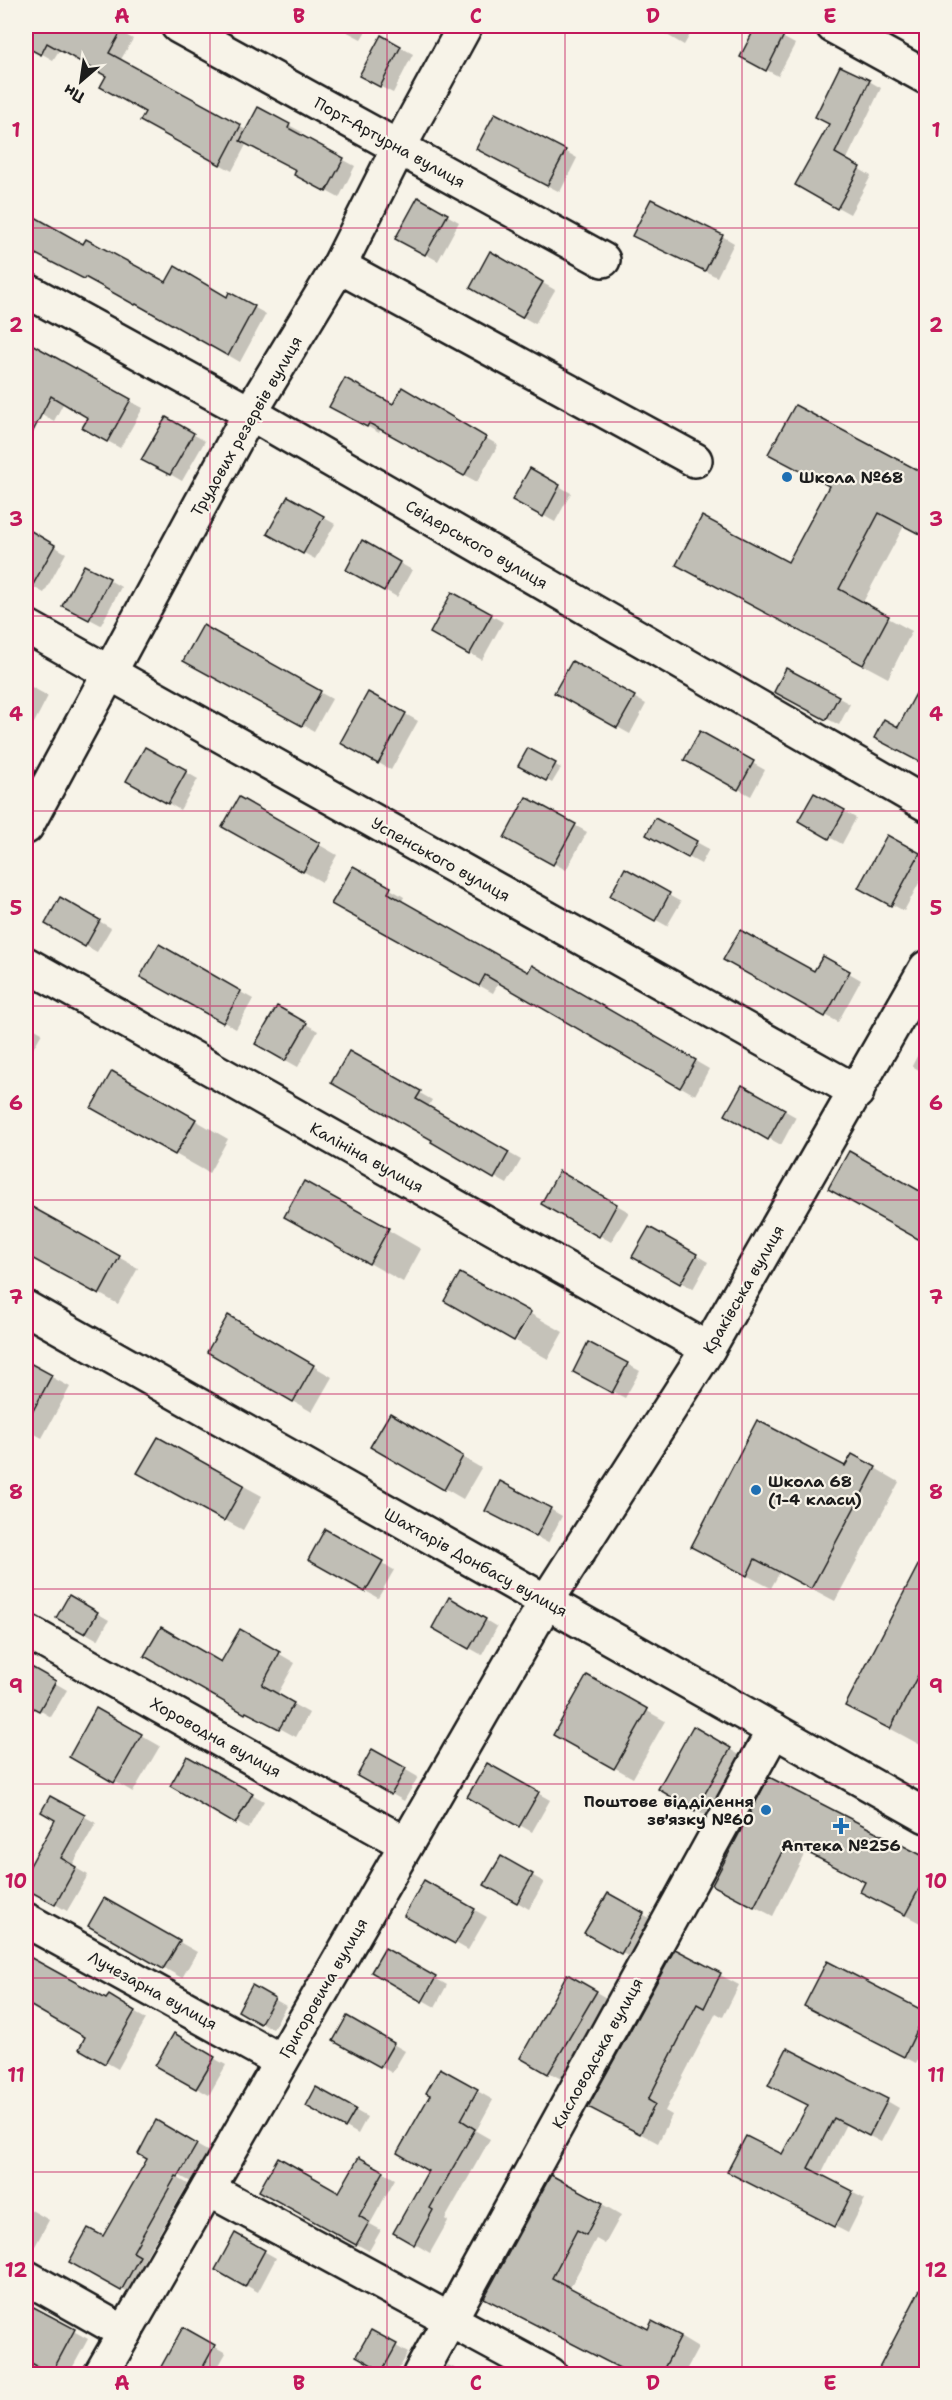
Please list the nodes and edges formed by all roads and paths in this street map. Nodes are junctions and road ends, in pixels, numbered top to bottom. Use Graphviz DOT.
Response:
graph roads {
  1 [pos="178,26"];
  2 [pos="465,26"];
  3 [pos="833,26"];
  4 [pos="927,77"];
  5 [pos="399,147"];
  6 [pos="603,260"];
  7 [pos="339,266"];
  8 [pos="26,290"];
  9 [pos="250,413"];
  10 [pos="695,460"];
  11 [pos="26,626"];
  12 [pos="109,673"];
  13 [pos="927,804"];
  14 [pos="26,827"];
  15 [pos="26,964"];
  16 [pos="927,968"];
  17 [pos="857,1092"];
  18 [pos="26,1308"];
  19 [pos="708,1349"];
  20 [pos="546,1602"];
  21 [pos="26,1631"];
  22 [pos="774,1730"];
  23 [pos="927,1816"];
  24 [pos="406,1844"];
  25 [pos="26,1920"];
  26 [pos="281,2061"];
  27 [pos="208,2189"];
  28 [pos="26,2277"];
  29 [pos="450,2322"];
  30 [pos="125,2333"];
  31 [pos="101,2374"];
  32 [pos="420,2374"];
  33 [pos="550,2374"];
  1 -- 5 [label="street, Порт-Артурна вулиця"];
  2 -- 5 [label="street, Трудових резервів вулиця"];
  3 -- 4 [label="street"];
  5 -- 6 [label="street, Порт-Артурна вулиця"];
  5 -- 7 [label="street, Трудових резервів вулиця"];
  7 -- 9 [label="street, Трудових резервів вулиця"];
  7 -- 10 [label="street"];
  8 -- 9 [label="street, Свідерського вулиця"];
  9 -- 12 [label="street, Трудових резервів вулиця"];
  9 -- 13 [label="street, Свідерського вулиця"];
  11 -- 12 [label="street, Успенського вулиця"];
  12 -- 14 [label="street, Трудових резервів вулиця"];
  12 -- 17 [label="street, Успенського вулиця"];
  15 -- 19 [label="street, Калініна вулиця"];
  16 -- 17 [label="street, Краківська вулиця"];
  17 -- 19 [label="street, Краківська вулиця"];
  18 -- 20 [label="street, Шахтарів Донбасу вулиця"];
  19 -- 20 [label="street, Краківська вулиця"];
  20 -- 22 [label="street, Шахтарів Донбасу вулиця"];
  20 -- 24 [label="street, Григоровича вулиця"];
  21 -- 24 [label="street, Хороводна вулиця"];
  22 -- 23 [label="street, Шахтарів Донбасу вулиця"];
  22 -- 29 [label="street, Кисловодська вулиця"];
  24 -- 26 [label="street, Григоровича вулиця"];
  25 -- 26 [label="street, Лучезарна вулиця"];
  26 -- 27 [label="street, Григоровича вулиця"];
  27 -- 29 [label="street"];
  27 -- 30 [label="street, Григоровича вулиця"];
  28 -- 30 [label="street"];
  29 -- 32 [label="street, Кисловодська вулиця"];
  29 -- 33 [label="street"];
  30 -- 31 [label="street, Григоровича вулиця"];
}
